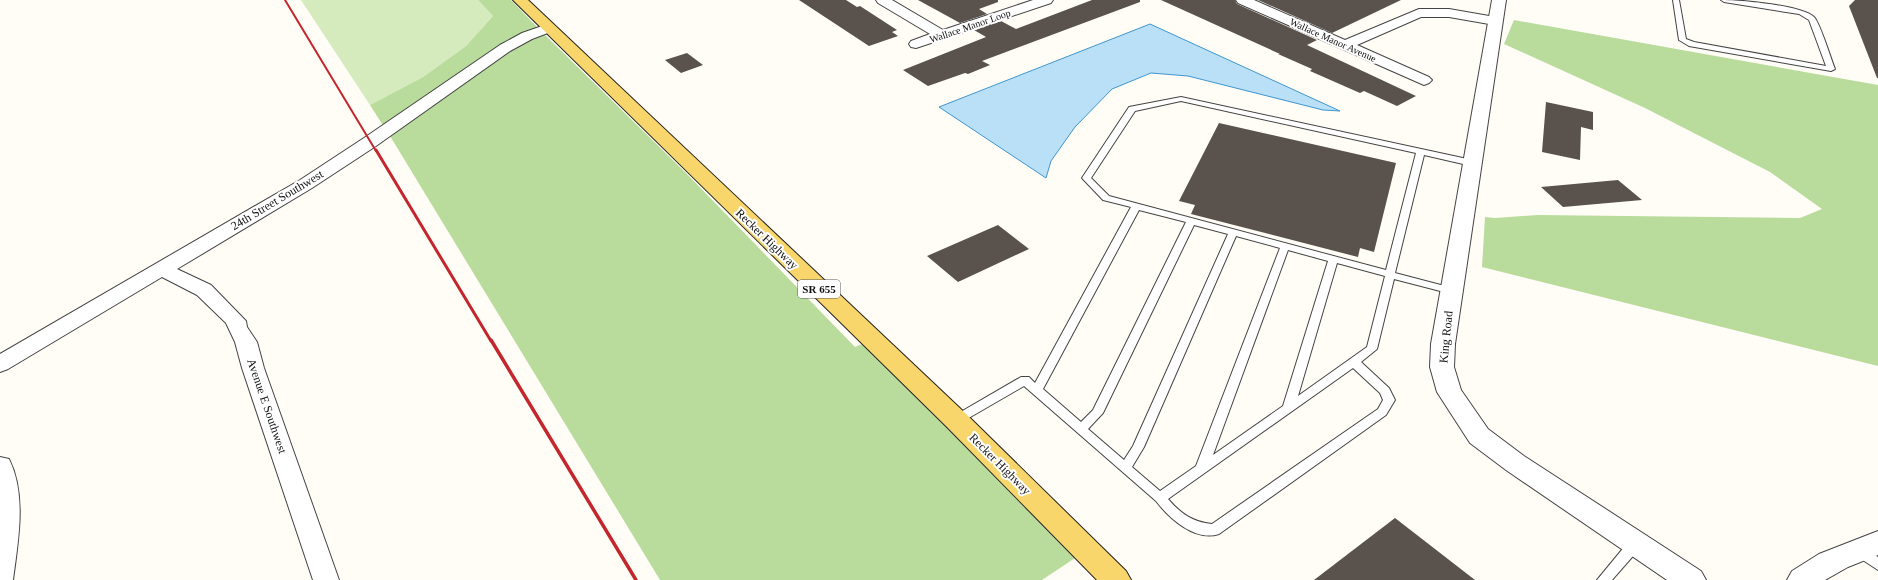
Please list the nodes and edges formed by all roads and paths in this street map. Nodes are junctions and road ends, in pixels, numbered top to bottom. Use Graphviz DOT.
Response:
graph roads {
  1 [pos="520,0"];
  2 [pos="883,0"];
  3 [pos="1046,0"];
  4 [pos="1243,0"];
  5 [pos="1676,0"];
  6 [pos="1724,0"];
  7 [pos="1497,10"];
  8 [pos="548,28"];
  9 [pos="941,36"];
  10 [pos="916,44"];
  11 [pos="1345,45"];
  12 [pos="1424,80"];
  13 [pos="1420,152"];
  14 [pos="1472,163"];
  15 [pos="1136,206"];
  16 [pos="1191,221"];
  17 [pos="1233,232"];
  18 [pos="1285,246"];
  19 [pos="1334,259"];
  20 [pos="162,269"];
  21 [pos="1390,274"];
  22 [pos="1452,291"];
  23 [pos="1354,362"];
  24 [pos="0,364"];
  25 [pos="1037,390"];
  26 [pos="1288,409"];
  27 [pos="956,420"];
  28 [pos="1081,429"];
  29 [pos="0,466"];
  30 [pos="1125,468"];
  31 [pos="1201,470"];
  32 [pos="1160,498"];
  33 [pos="1635,544"];
  34 [pos="1871,552"];
  35 [pos="0,580"];
  36 [pos="326,580"];
  37 [pos="1116,580"];
  38 [pos="1604,580"];
  39 [pos="1690,580"];
  40 [pos="1802,580"];
  1 -- 8 [label="main road, Recker Highway / SR 655"];
  2 -- 9 [label="street"];
  3 -- 9 [label="street, Wallace Manor Loop"];
  4 -- 11 [label="street, Wallace Manor Avenue"];
  5 -- 6 [label="lane"];
  7 -- 11 [label="street"];
  7 -- 14 [label="street, King Road"];
  8 -- 20 [label="street, 24th Street Southwest"];
  8 -- 27 [label="main road, Recker Highway / SR 655"];
  9 -- 10 [label="street, Wallace Manor Loop"];
  11 -- 12 [label="street, Wallace Manor Avenue"];
  13 -- 14 [label="lane"];
  13 -- 15 [label="lane"];
  13 -- 21 [label="lane"];
  14 -- 22 [label="street, King Road"];
  15 -- 16 [label="lane"];
  15 -- 25 [label="lane"];
  16 -- 17 [label="lane"];
  16 -- 28 [label="lane"];
  17 -- 18 [label="lane"];
  17 -- 30 [label="lane"];
  18 -- 19 [label="lane"];
  18 -- 31 [label="lane"];
  19 -- 21 [label="lane"];
  19 -- 26 [label="lane"];
  20 -- 24 [label="street, 24th Street Southwest"];
  20 -- 36 [label="street, Avenue E Southwest"];
  21 -- 22 [label="lane"];
  21 -- 23 [label="lane"];
  22 -- 33 [label="street, King Road"];
  23 -- 26 [label="lane"];
  23 -- 32 [label="lane"];
  25 -- 27 [label="lane"];
  25 -- 28 [label="lane"];
  26 -- 31 [label="lane"];
  27 -- 37 [label="main road, Recker Highway / SR 655"];
  28 -- 30 [label="lane"];
  29 -- 35 [label="street"];
  30 -- 32 [label="lane"];
  31 -- 32 [label="lane"];
  33 -- 38 [label="lane"];
  33 -- 39 [label="street, King Road"];
  34 -- 40 [label="street"];
}
